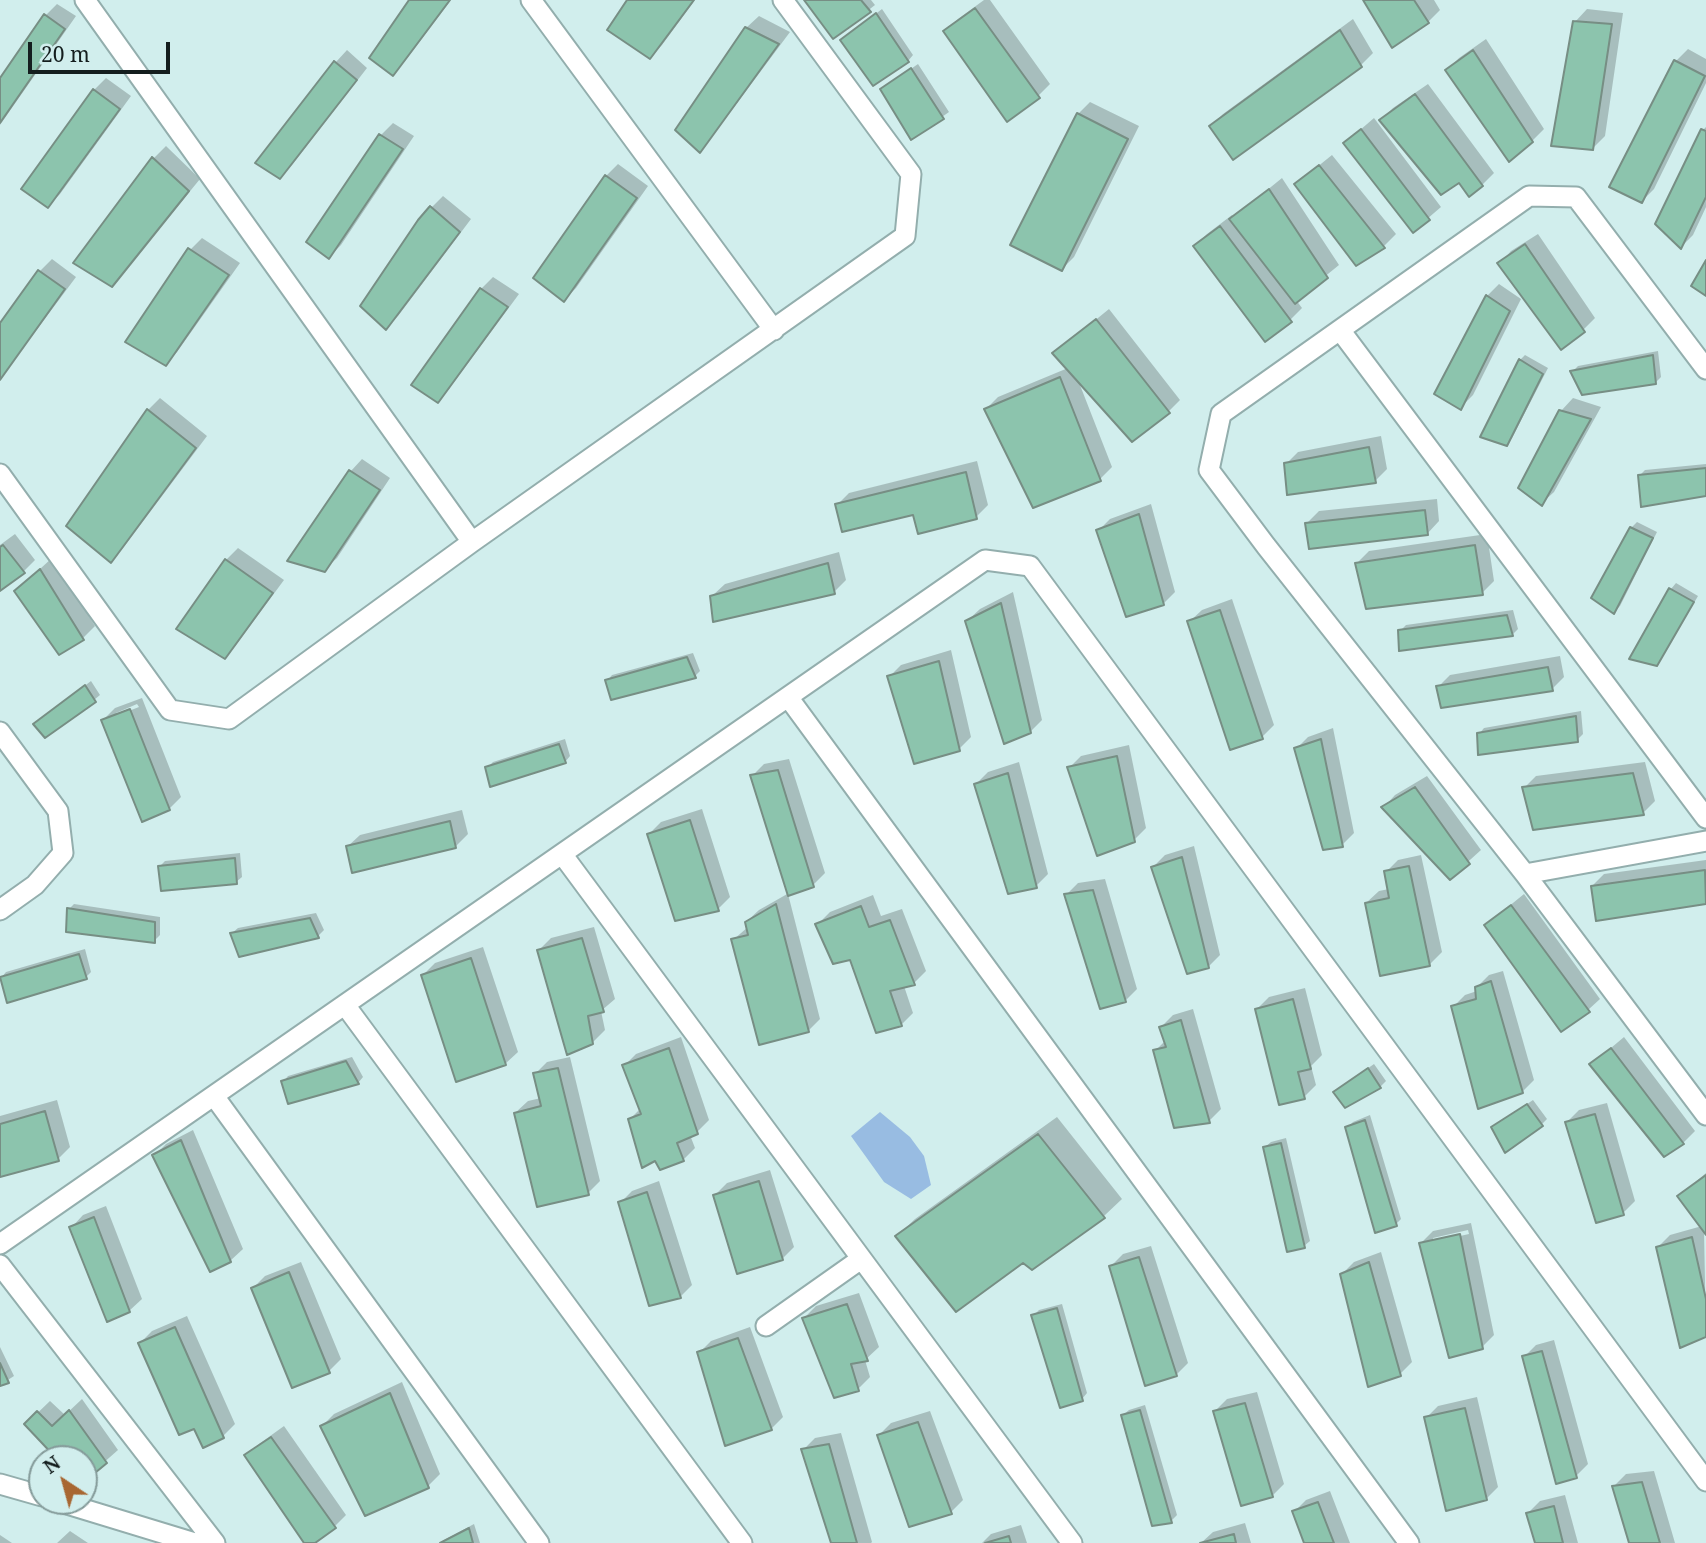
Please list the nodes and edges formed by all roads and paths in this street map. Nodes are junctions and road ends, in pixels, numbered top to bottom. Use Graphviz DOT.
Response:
graph roads {
  1 [pos="85,0"];
  2 [pos="531,0"];
  3 [pos="783,0"];
  4 [pos="774,330"];
  5 [pos="1340,330"];
  6 [pos="1706,369"];
  7 [pos="0,474"];
  8 [pos="472,542"];
  9 [pos="788,697"];
  10 [pos="0,732"];
  11 [pos="1706,818"];
  12 [pos="1706,841"];
  13 [pos="562,854"];
  14 [pos="1525,874"];
  15 [pos="0,910"];
  16 [pos="345,1005"];
  17 [pos="214,1096"];
  18 [pos="1706,1115"];
  19 [pos="0,1244"];
  20 [pos="861,1259"];
  21 [pos="0,1265"];
  22 [pos="766,1326"];
  23 [pos="1706,1481"];
  24 [pos="0,1484"];
  25 [pos="28,1492"];
  26 [pos="98,1513"];
  27 [pos="195,1543"];
  28 [pos="215,1543"];
  29 [pos="539,1543"];
  30 [pos="742,1543"];
  31 [pos="1072,1543"];
  32 [pos="1409,1543"];
  1 -- 8 [label="lane"];
  2 -- 4 [label="lane"];
  3 -- 4 [label="lane"];
  4 -- 8 [label="lane"];
  5 -- 6 [label="lane"];
  5 -- 11 [label="lane"];
  5 -- 14 [label="lane"];
  7 -- 8 [label="lane"];
  9 -- 13 [label="lane"];
  9 -- 23 [label="lane"];
  9 -- 32 [label="lane"];
  10 -- 15 [label="lane"];
  12 -- 14 [label="lane"];
  13 -- 16 [label="lane"];
  13 -- 20 [label="lane"];
  14 -- 18 [label="lane"];
  16 -- 17 [label="lane"];
  16 -- 30 [label="lane"];
  17 -- 19 [label="lane"];
  17 -- 29 [label="lane"];
  20 -- 22 [label="lane"];
  20 -- 31 [label="lane"];
  21 -- 28 [label="lane"];
  24 -- 25 [label="lane"];
  26 -- 27 [label="lane"];
}
